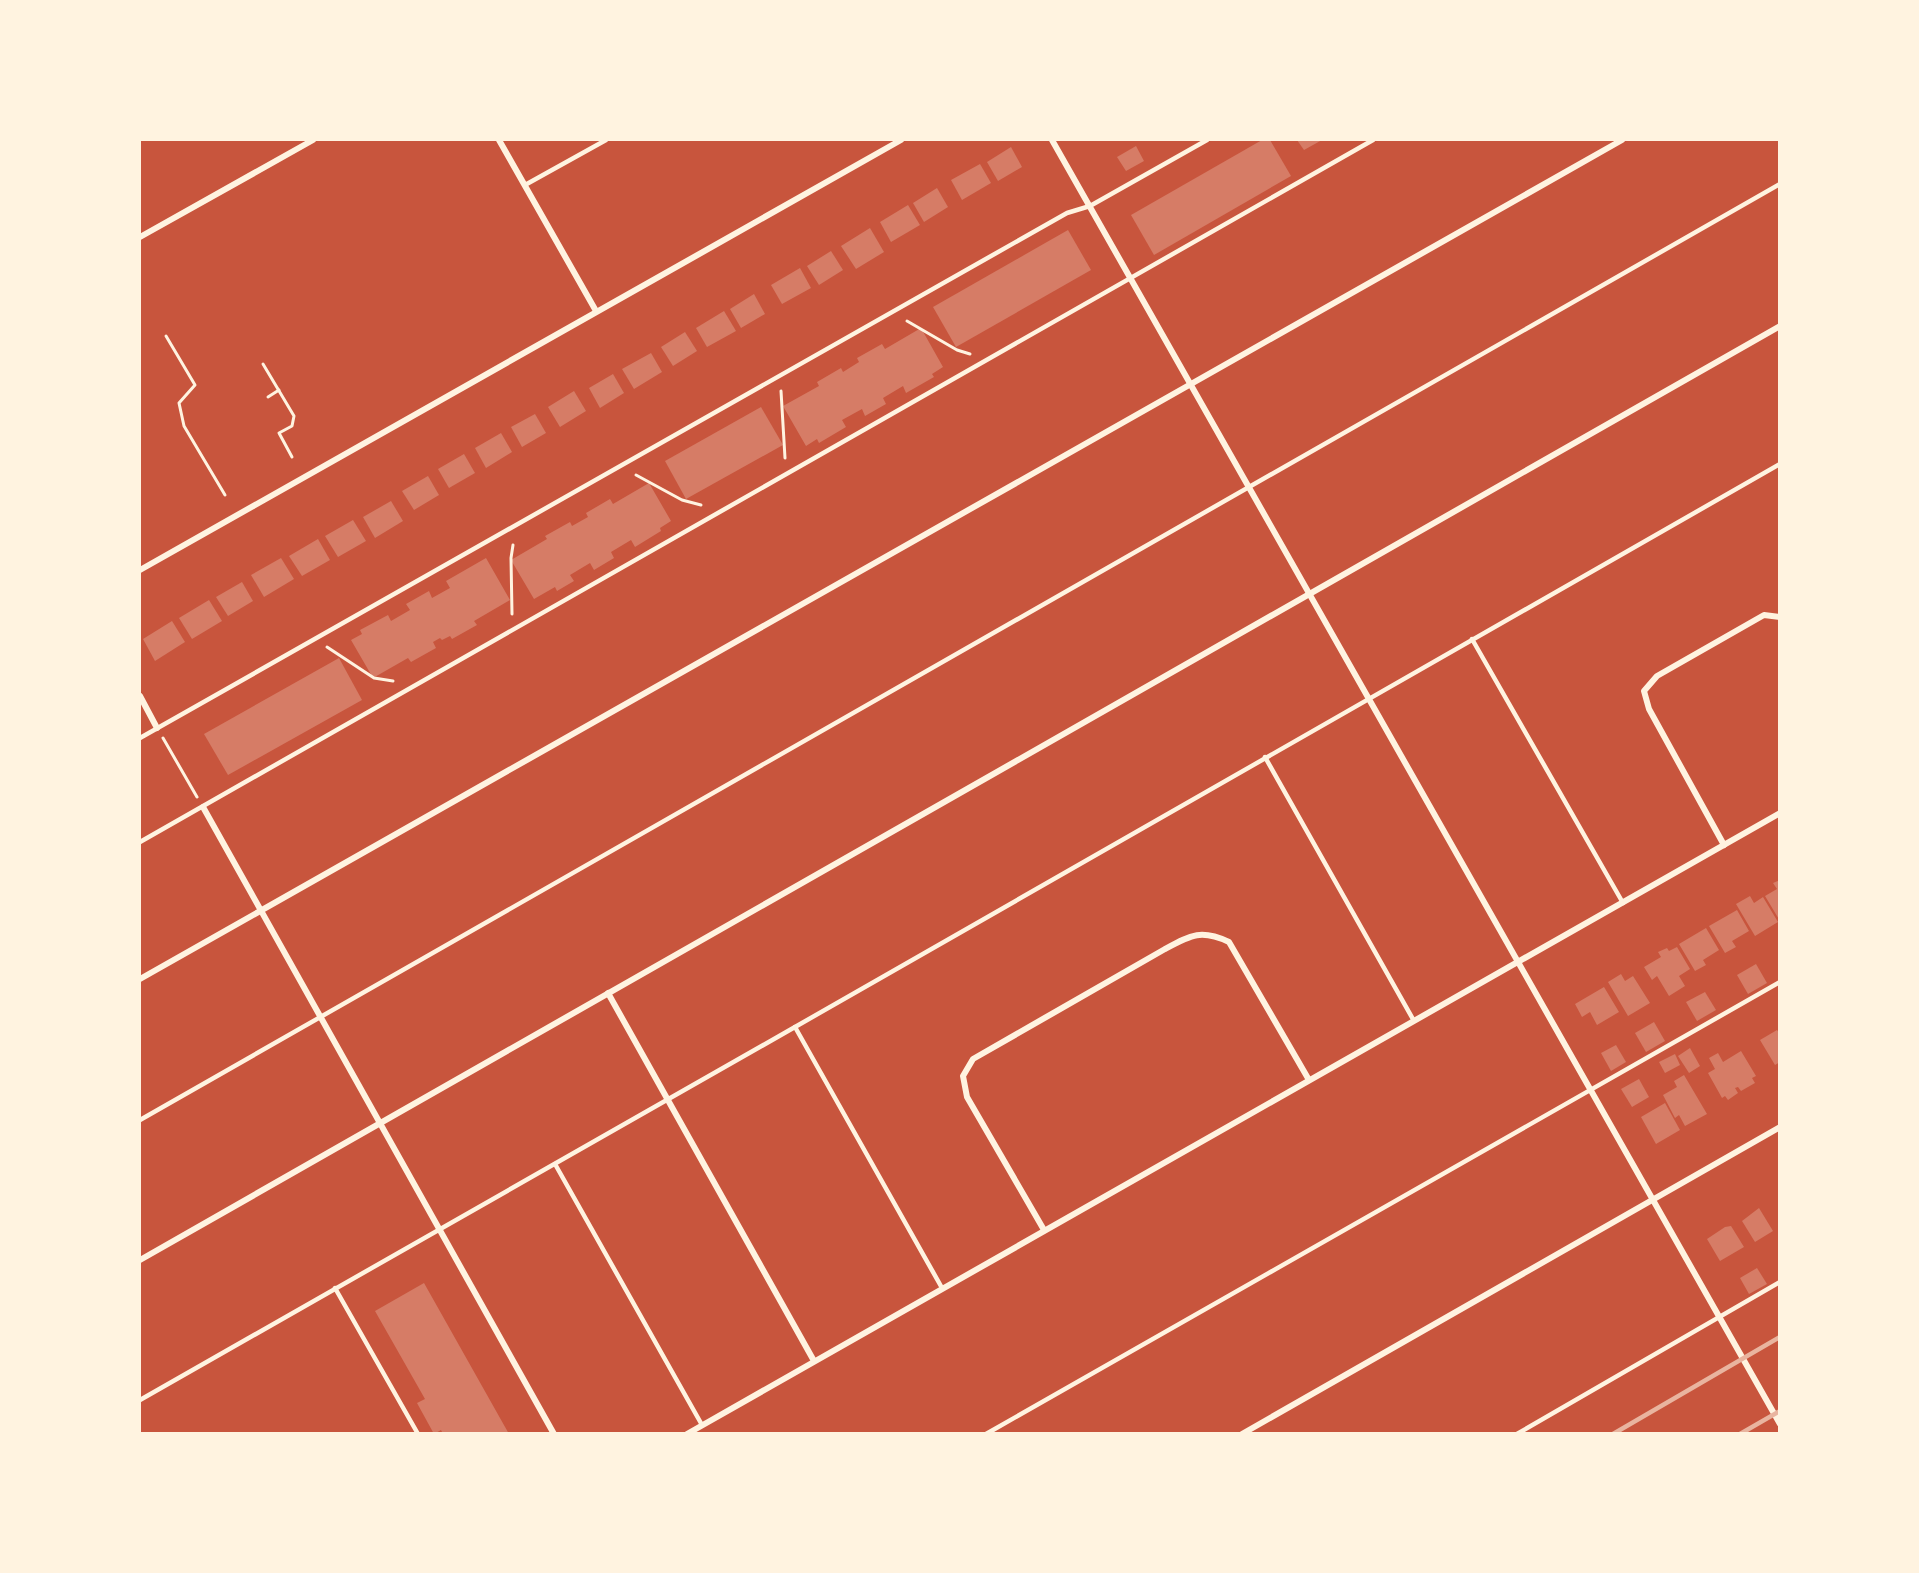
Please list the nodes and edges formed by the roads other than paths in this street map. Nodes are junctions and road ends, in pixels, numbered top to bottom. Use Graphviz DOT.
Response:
graph roads {
  1 [pos="313,140"];
  2 [pos="499,140"];
  3 [pos="606,140"];
  4 [pos="901,140"];
  5 [pos="1052,140"];
  6 [pos="1207,140"];
  7 [pos="1373,140"];
  8 [pos="1622,140"];
  9 [pos="1779,184"];
  10 [pos="525,185"];
  11 [pos="1090,206"];
  12 [pos="140,237"];
  13 [pos="1131,276"];
  14 [pos="596,311"];
  15 [pos="1779,326"];
  16 [pos="1192,383"];
  17 [pos="1779,464"];
  18 [pos="1250,486"];
  19 [pos="140,570"];
  20 [pos="1310,593"];
  21 [pos="1779,616"];
  22 [pos="1472,639"];
  23 [pos="140,696"];
  24 [pos="1369,697"];
  25 [pos="157,728"];
  26 [pos="140,738"];
  27 [pos="1265,757"];
  28 [pos="203,807"];
  29 [pos="1779,813"];
  30 [pos="140,842"];
  31 [pos="1724,845"];
  32 [pos="1623,903"];
  33 [pos="260,911"];
  34 [pos="1520,962"];
  35 [pos="140,979"];
  36 [pos="1779,982"];
  37 [pos="609,993"];
  38 [pos="321,1017"];
  39 [pos="1414,1022"];
  40 [pos="795,1027"];
  41 [pos="1310,1080"];
  42 [pos="1590,1089"];
  43 [pos="668,1099"];
  44 [pos="140,1120"];
  45 [pos="380,1123"];
  46 [pos="1779,1127"];
  47 [pos="555,1164"];
  48 [pos="1652,1200"];
  49 [pos="440,1229"];
  50 [pos="1044,1230"];
  51 [pos="140,1260"];
  52 [pos="1779,1282"];
  53 [pos="335,1288"];
  54 [pos="942,1288"];
  55 [pos="1720,1316"];
  56 [pos="814,1361"];
  57 [pos="140,1400"];
  58 [pos="1779,1424"];
  59 [pos="702,1425"];
  60 [pos="418,1434"];
  61 [pos="555,1434"];
  62 [pos="687,1434"];
  63 [pos="986,1434"];
  64 [pos="1242,1434"];
  65 [pos="1517,1434"];
  1 -- 12 [label="street"];
  2 -- 10 [label="street"];
  3 -- 10 [label="lane"];
  4 -- 14 [label="street"];
  5 -- 11 [label="street"];
  6 -- 11 [label="lane"];
  7 -- 13 [label="lane"];
  8 -- 16 [label="street"];
  9 -- 18 [label="lane"];
  10 -- 14 [label="street"];
  11 -- 13 [label="street"];
  11 -- 25 [label="lane"];
  13 -- 16 [label="street"];
  13 -- 28 [label="lane"];
  14 -- 19 [label="street"];
  15 -- 20 [label="street"];
  16 -- 18 [label="street"];
  16 -- 33 [label="street"];
  17 -- 22 [label="lane"];
  18 -- 20 [label="street"];
  18 -- 38 [label="lane"];
  20 -- 24 [label="street"];
  20 -- 37 [label="street"];
  21 -- 31 [label="street"];
  22 -- 24 [label="lane"];
  22 -- 32 [label="lane"];
  23 -- 25 [label="street"];
  24 -- 27 [label="lane"];
  24 -- 34 [label="street"];
  25 -- 26 [label="lane"];
  27 -- 39 [label="lane"];
  27 -- 40 [label="lane"];
  28 -- 30 [label="lane"];
  28 -- 33 [label="street"];
  29 -- 31 [label="street"];
  31 -- 32 [label="street"];
  32 -- 34 [label="street"];
  33 -- 35 [label="street"];
  33 -- 38 [label="street"];
  34 -- 39 [label="street"];
  34 -- 42 [label="street"];
  36 -- 42 [label="lane"];
  37 -- 43 [label="street"];
  37 -- 45 [label="street"];
  38 -- 44 [label="lane"];
  38 -- 45 [label="street"];
  39 -- 41 [label="street"];
  40 -- 43 [label="lane"];
  40 -- 54 [label="lane"];
  41 -- 50 [label="street"];
  41 -- 50 [label="street"];
  42 -- 48 [label="street"];
  42 -- 63 [label="lane"];
  43 -- 47 [label="lane"];
  43 -- 56 [label="street"];
  45 -- 49 [label="street"];
  45 -- 51 [label="street"];
  46 -- 48 [label="street"];
  47 -- 49 [label="lane"];
  47 -- 59 [label="lane"];
  48 -- 55 [label="street"];
  48 -- 64 [label="street"];
  49 -- 53 [label="lane"];
  49 -- 61 [label="street"];
  50 -- 54 [label="street"];
  52 -- 55 [label="lane"];
  53 -- 57 [label="lane"];
  53 -- 60 [label="lane"];
  54 -- 56 [label="street"];
  55 -- 58 [label="street"];
  55 -- 65 [label="lane"];
  56 -- 59 [label="street"];
  59 -- 62 [label="street"];
}
